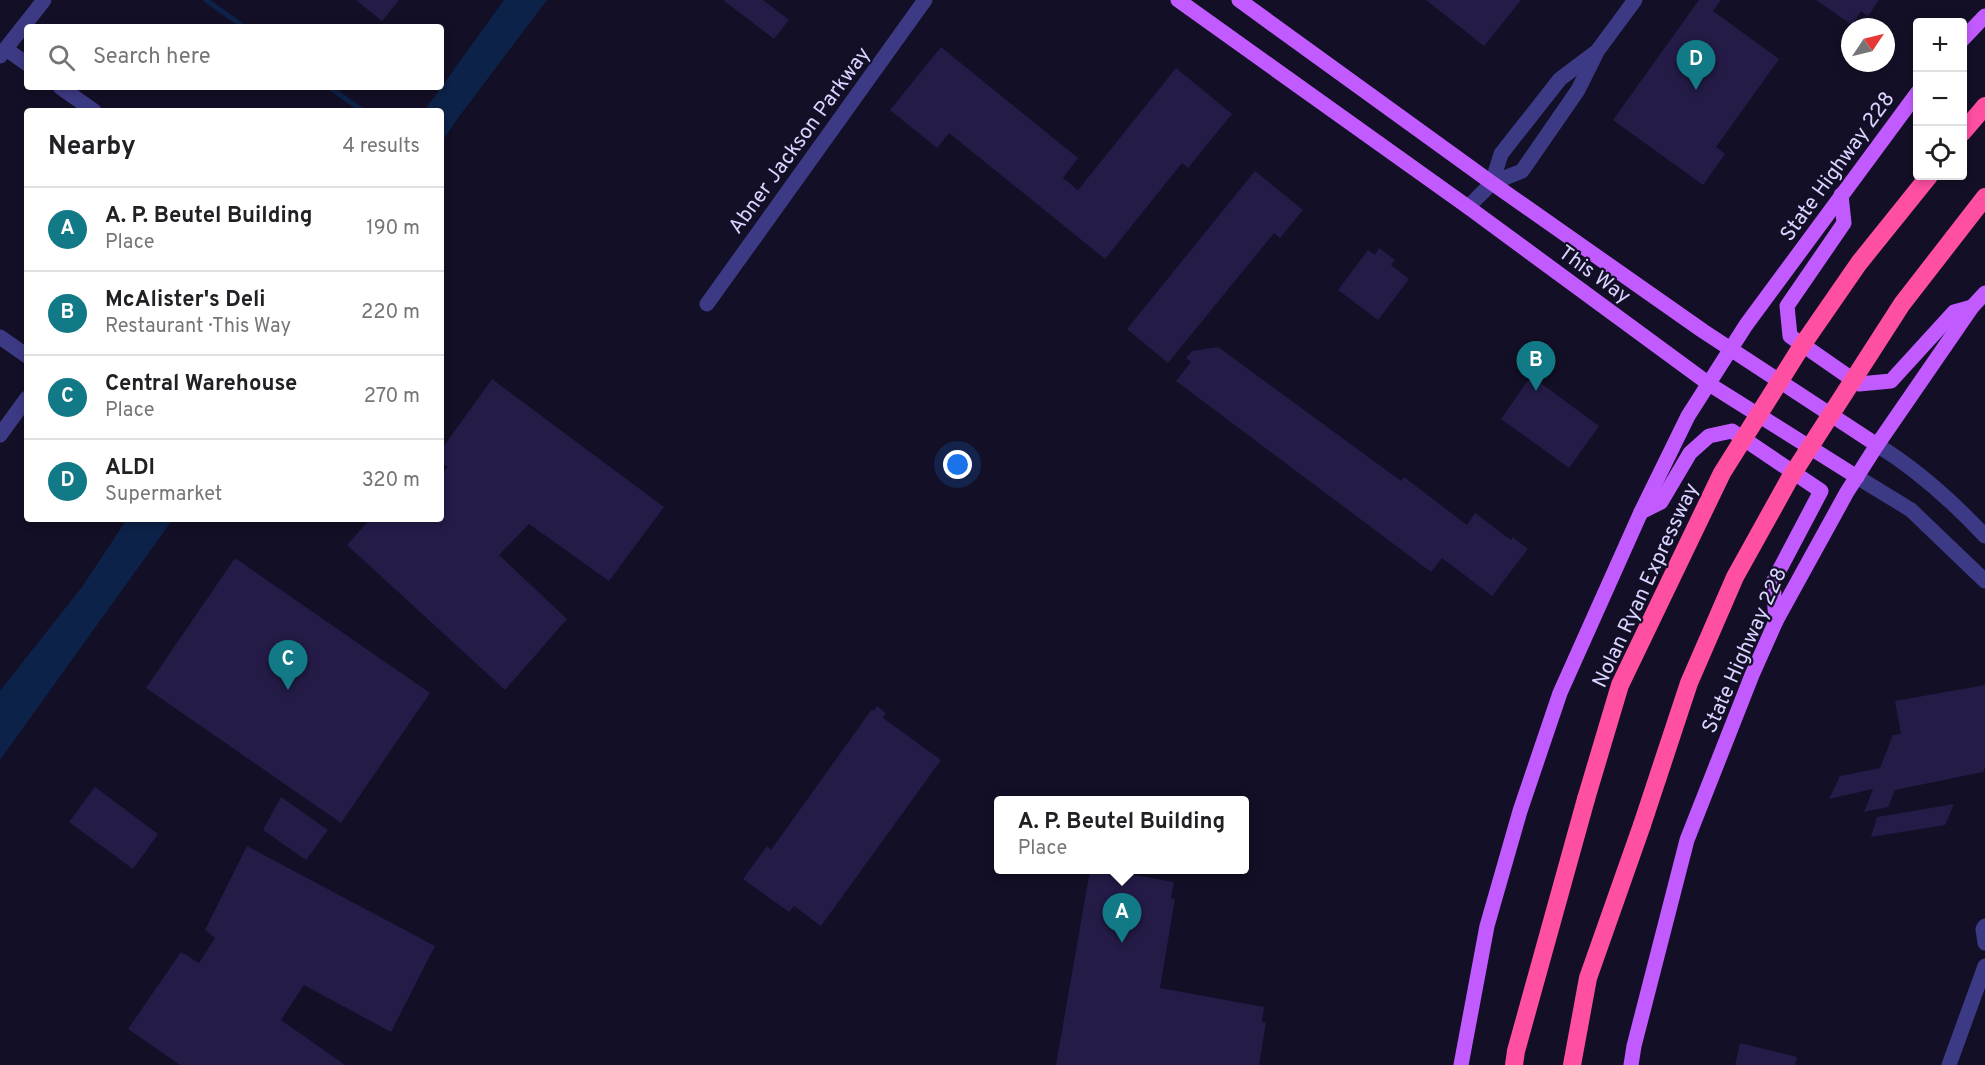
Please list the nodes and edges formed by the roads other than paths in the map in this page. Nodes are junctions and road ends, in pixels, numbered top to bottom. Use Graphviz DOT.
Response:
graph roads {
  1 [pos="44,0"];
  2 [pos="925,0"];
  3 [pos="1239,0"];
  4 [pos="1635,0"];
  5 [pos="1184,1"];
  6 [pos="1985,16"];
  7 [pos="25,24"];
  8 [pos="24,26"];
  9 [pos="1967,35"];
  10 [pos="1598,50"];
  11 [pos="3,53"];
  12 [pos="24,63"];
  13 [pos="64,90"];
  14 [pos="1913,97"];
  15 [pos="1985,106"];
  16 [pos="90,108"];
  17 [pos="1967,127"];
  18 [pos="1926,180"];
  19 [pos="1492,183"];
  20 [pos="1840,195"];
  21 [pos="1985,197"];
  22 [pos="1468,207"];
  23 [pos="1985,293"];
  24 [pos="707,304"];
  25 [pos="1972,307"];
  26 [pos="0,337"];
  27 [pos="1730,349"];
  28 [pos="24,354"];
  29 [pos="1709,384"];
  30 [pos="24,402"];
  31 [pos="0,435"];
  32 [pos="1877,445"];
  33 [pos="1857,477"];
  34 [pos="1641,512"];
  35 [pos="1985,536"];
  36 [pos="1985,581"];
  37 [pos="1776,621"];
  38 [pos="1985,926"];
  39 [pos="1985,943"];
  40 [pos="1985,966"];
  41 [pos="1514,1060"];
  42 [pos="1461,1065"];
  43 [pos="1572,1065"];
  44 [pos="1631,1065"];
  45 [pos="1949,1065"];
  1 -- 7 [label="street"];
  2 -- 24 [label="street, Abner Jackson Parkway"];
  3 -- 19 [label="main road, This Way"];
  4 -- 10 [label="street"];
  5 -- 22 [label="main road, This Way"];
  6 -- 9 [label="main road"];
  8 -- 11 [label="street"];
  10 -- 19 [label="street"];
  10 -- 19 [label="street"];
  11 -- 12 [label="street"];
  13 -- 16 [label="street"];
  14 -- 20 [label="main road, State Highway 228"];
  15 -- 17 [label="highway"];
  18 -- 41 [label="highway, Nolan Ryan Expressway, bridge"];
  19 -- 22 [label="street"];
  19 -- 27 [label="main road, This Way"];
  20 -- 25 [label="main road"];
  20 -- 27 [label="main road, State Highway 228"];
  21 -- 43 [label="highway, bridge"];
  22 -- 29 [label="main road, This Way"];
  23 -- 25 [label="main road, State Highway 228"];
  25 -- 32 [label="main road, State Highway 228"];
  26 -- 28 [label="street"];
  27 -- 29 [label="main road, State Highway 228"];
  27 -- 32 [label="main road, This Way"];
  29 -- 33 [label="main road, This Way"];
  29 -- 34 [label="main road, State Highway 228"];
  30 -- 31 [label="street"];
  32 -- 33 [label="main road, State Highway 228"];
  32 -- 35 [label="street, This Way"];
  33 -- 36 [label="street, This Way"];
  33 -- 37 [label="main road, State Highway 228"];
  34 -- 37 [label="main road"];
  34 -- 42 [label="main road, State Highway 228"];
  37 -- 44 [label="main road, State Highway 228"];
  38 -- 39 [label="street"];
  40 -- 45 [label="street"];
}
